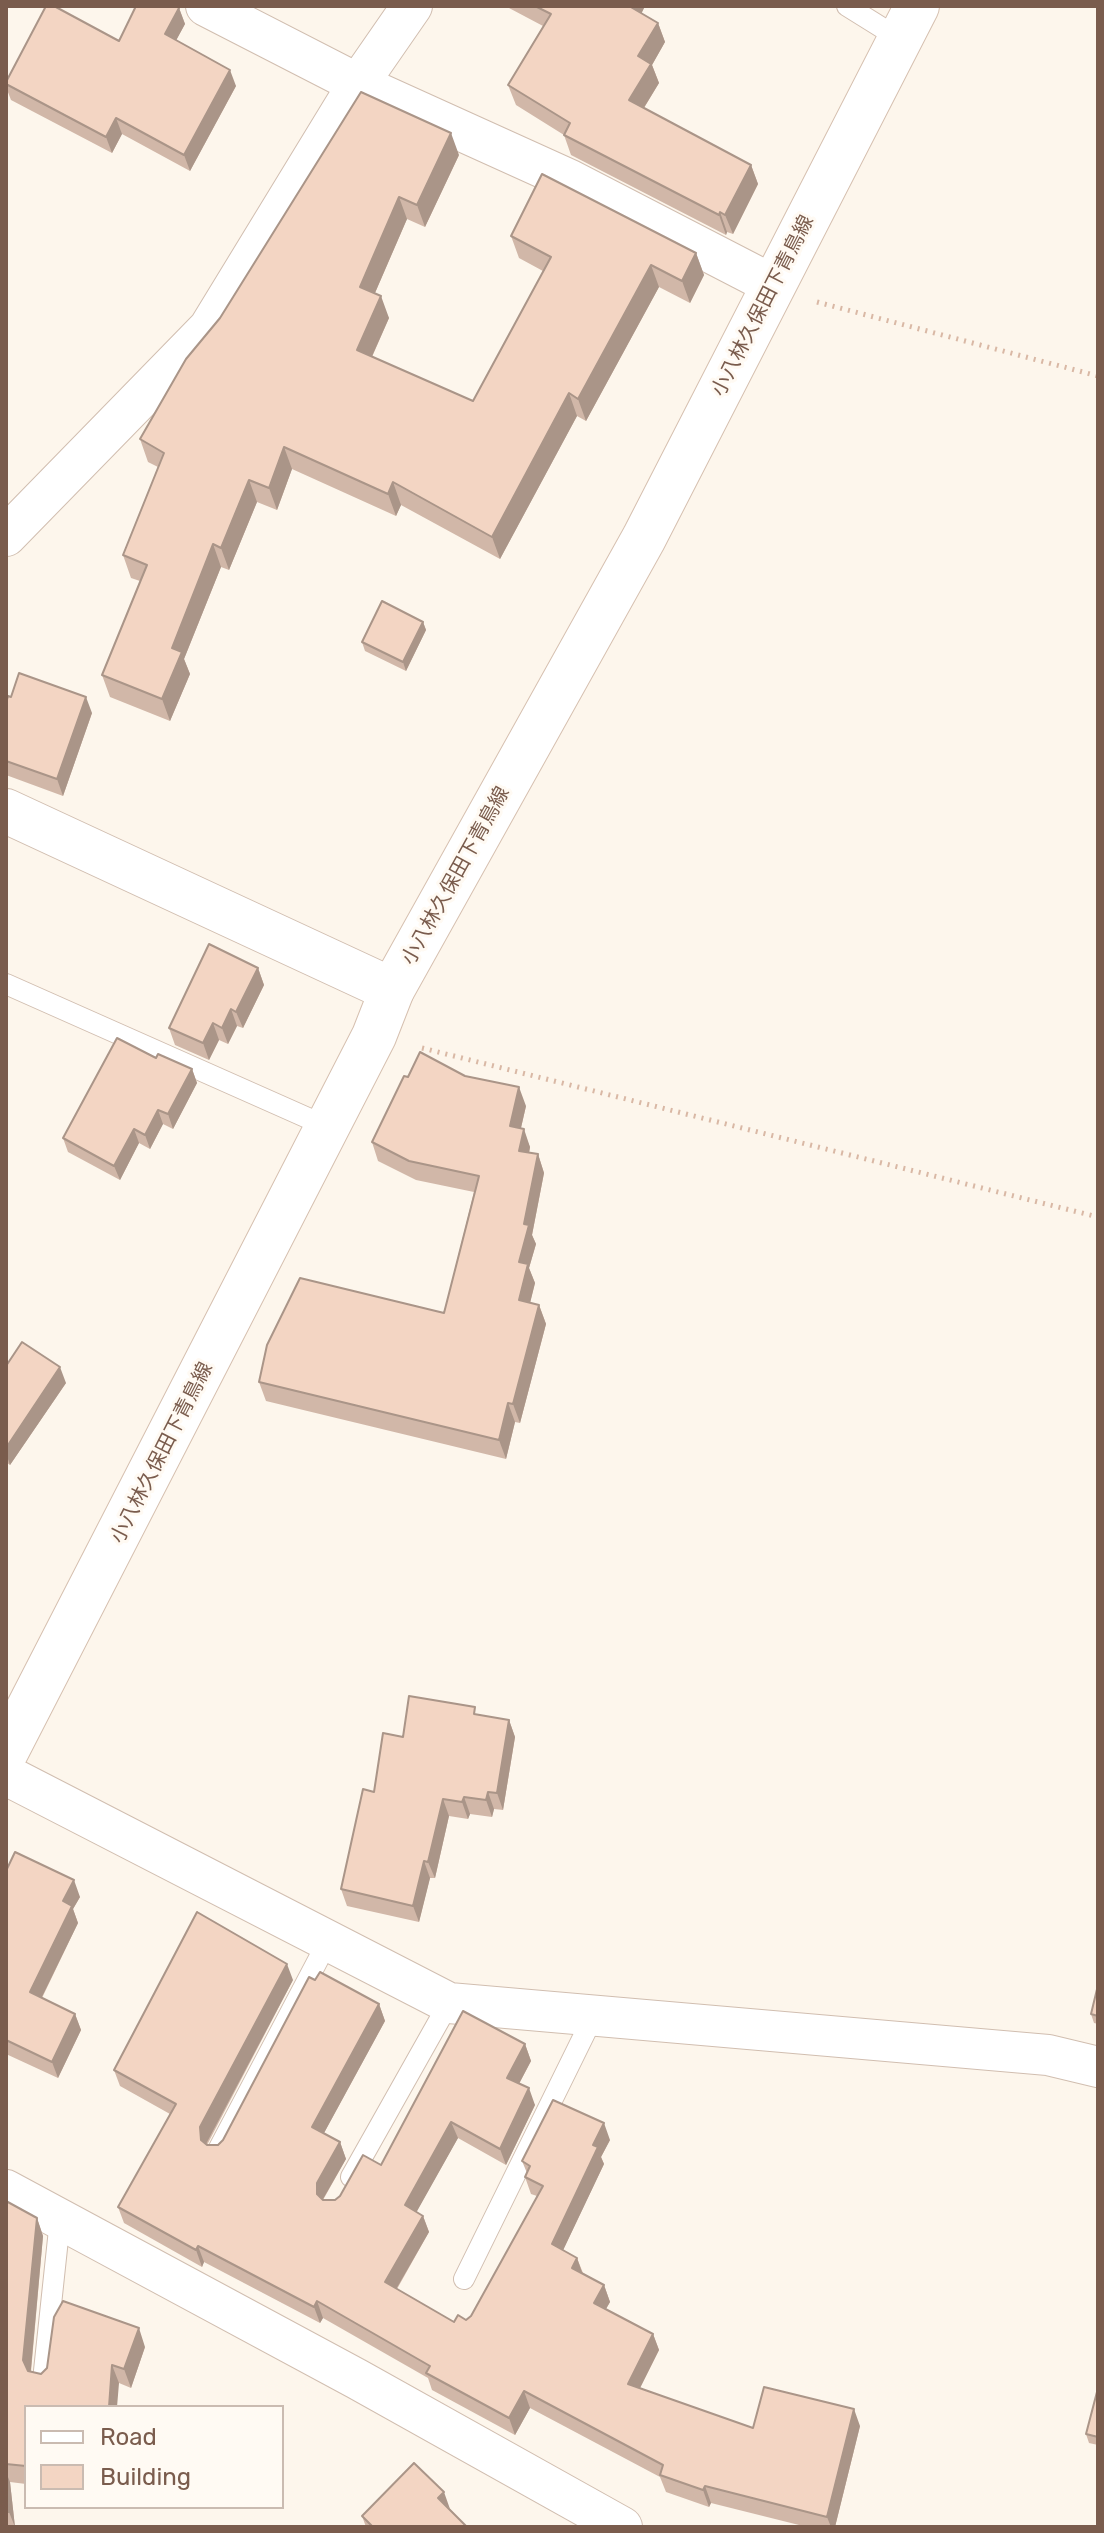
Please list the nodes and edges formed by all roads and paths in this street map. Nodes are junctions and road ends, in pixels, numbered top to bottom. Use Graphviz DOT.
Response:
graph roads {
  1 [pos="206,6"];
  2 [pos="412,6"];
  3 [pos="847,6"];
  4 [pos="909,22"];
  5 [pos="358,84"];
  6 [pos="773,285"];
  7 [pos="1098,376"];
  8 [pos="6,536"];
  9 [pos="6,811"];
  10 [pos="6,984"];
  11 [pos="392,990"];
  12 [pos="374,1036"];
  13 [pos="328,1127"];
  14 [pos="1098,1217"];
  15 [pos="9,1749"];
  16 [pos="328,1941"];
  17 [pos="449,2003"];
  18 [pos="593,2017"];
  19 [pos="1098,2067"];
  20 [pos="218,2150"];
  21 [pos="6,2190"];
  22 [pos="343,2191"];
  23 [pos="60,2220"];
  24 [pos="464,2279"];
  25 [pos="43,2380"];
  26 [pos="622,2527"];
  1 -- 5 [label="street"];
  2 -- 5 [label="street"];
  3 -- 4 [label="lane"];
  4 -- 6 [label="main road, 小八林久保田下青鳥線"];
  5 -- 6 [label="street"];
  5 -- 8 [label="street"];
  6 -- 7 [label="path"];
  6 -- 11 [label="main road, 小八林久保田下青鳥線"];
  9 -- 11 [label="main road"];
  10 -- 13 [label="lane"];
  11 -- 12 [label="main road, 小八林久保田下青鳥線"];
  12 -- 13 [label="main road, 小八林久保田下青鳥線"];
  12 -- 14 [label="path"];
  13 -- 15 [label="main road, 小八林久保田下青鳥線"];
  15 -- 16 [label="street"];
  16 -- 17 [label="street"];
  16 -- 20 [label="lane"];
  17 -- 18 [label="street"];
  17 -- 22 [label="lane"];
  18 -- 19 [label="street"];
  18 -- 24 [label="lane"];
  21 -- 23 [label="street"];
  23 -- 25 [label="lane"];
  23 -- 26 [label="street"];
}
